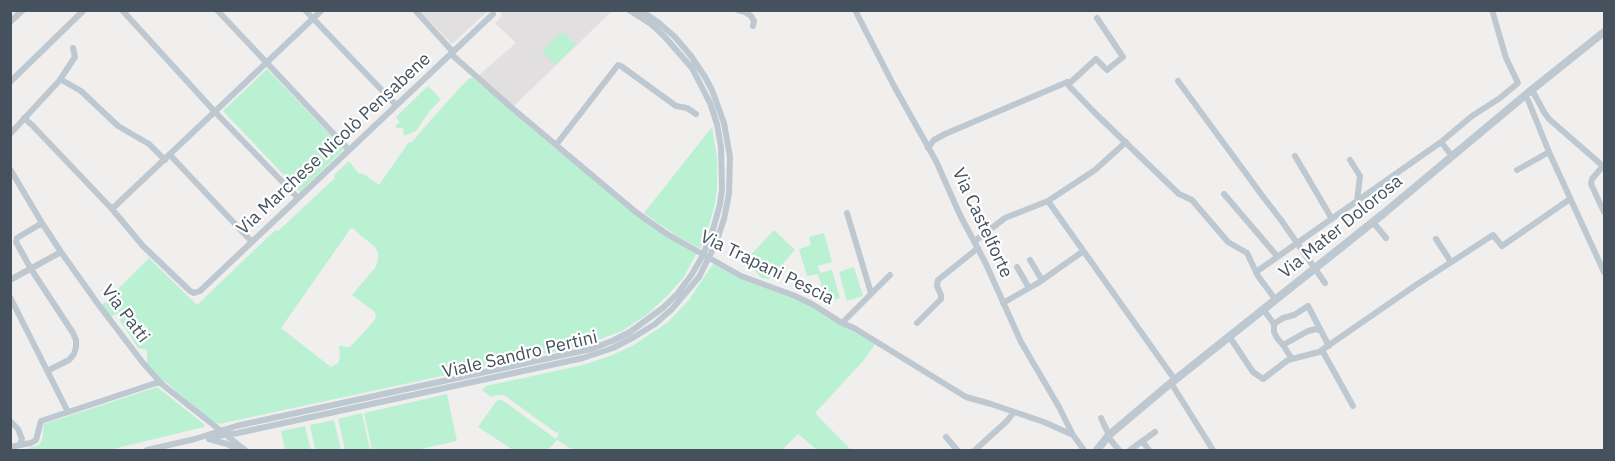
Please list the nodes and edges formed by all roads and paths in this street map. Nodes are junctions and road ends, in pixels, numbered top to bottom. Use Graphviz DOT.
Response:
graph roads {
  1 [pos="22,10"];
  2 [pos="84,10"];
  3 [pos="122,10"];
  4 [pos="217,10"];
  5 [pos="305,10"];
  6 [pos="322,10"];
  7 [pos="415,10"];
  8 [pos="629,10"];
  9 [pos="640,10"];
  10 [pos="738,10"];
  11 [pos="855,10"];
  12 [pos="1491,10"];
  13 [pos="493,14"];
  14 [pos="1096,18"];
  15 [pos="313,19"];
  16 [pos="10,22"];
  17 [pos="753,26"];
  18 [pos="1605,32"];
  19 [pos="73,48"];
  20 [pos="452,53"];
  21 [pos="267,63"];
  22 [pos="60,79"];
  23 [pos="1178,81"];
  24 [pos="10,82"];
  25 [pos="1067,82"];
  26 [pos="1518,83"];
  27 [pos="1528,93"];
  28 [pos="396,105"];
  29 [pos="215,112"];
  30 [pos="696,114"];
  31 [pos="24,118"];
  32 [pos="10,134"];
  33 [pos="1126,142"];
  34 [pos="1441,142"];
  35 [pos="556,145"];
  36 [pos="928,148"];
  37 [pos="349,150"];
  38 [pos="1549,152"];
  39 [pos="1295,156"];
  40 [pos="1452,156"];
  41 [pos="168,157"];
  42 [pos="1350,160"];
  43 [pos="1604,167"];
  44 [pos="10,169"];
  45 [pos="1517,170"];
  46 [pos="13,177"];
  47 [pos="1224,194"];
  48 [pos="298,198"];
  49 [pos="1570,199"];
  50 [pos="1048,201"];
  51 [pos="1357,201"];
  52 [pos="112,210"];
  53 [pos="1605,212"];
  54 [pos="847,213"];
  55 [pos="1332,219"];
  56 [pos="1373,222"];
  57 [pos="42,223"];
  58 [pos="1386,238"];
  59 [pos="1436,239"];
  60 [pos="252,242"];
  61 [pos="975,242"];
  62 [pos="1297,242"];
  63 [pos="978,248"];
  64 [pos="61,252"];
  65 [pos="1082,252"];
  66 [pos="1277,256"];
  67 [pos="706,257"];
  68 [pos="1030,260"];
  69 [pos="1451,262"];
  70 [pos="1017,267"];
  71 [pos="1314,268"];
  72 [pos="31,269"];
  73 [pos="1256,272"];
  74 [pos="1605,272"];
  75 [pos="890,275"];
  76 [pos="10,280"];
  77 [pos="1042,280"];
  78 [pos="1325,283"];
  79 [pos="1029,288"];
  80 [pos="871,293"];
  81 [pos="10,297"];
  82 [pos="1275,300"];
  83 [pos="1003,303"];
  84 [pos="1263,309"];
  85 [pos="917,322"];
  86 [pos="842,323"];
  87 [pos="1274,324"];
  88 [pos="1321,331"];
  89 [pos="1229,336"];
  90 [pos="1283,345"];
  91 [pos="1329,346"];
  92 [pos="1321,351"];
  93 [pos="1292,359"];
  94 [pos="47,371"];
  95 [pos="1173,381"];
  96 [pos="159,382"];
  97 [pos="1353,406"];
  98 [pos="68,412"];
  99 [pos="1014,412"];
  100 [pos="1101,418"];
  101 [pos="10,421"];
  102 [pos="1155,432"];
  103 [pos="222,433"];
  104 [pos="1073,435"];
  105 [pos="946,436"];
  106 [pos="1109,436"];
  107 [pos="196,439"];
  108 [pos="1142,441"];
  109 [pos="20,445"];
  110 [pos="10,447"];
  111 [pos="1083,449"];
  112 [pos="147,450"];
  113 [pos="239,450"];
  114 [pos="245,450"];
  115 [pos="957,450"];
  116 [pos="975,450"];
  117 [pos="1099,450"];
  118 [pos="1119,450"];
  119 [pos="1130,450"];
  120 [pos="1149,450"];
  121 [pos="1213,450"];
  1 -- 16 [label="street"];
  2 -- 24 [label="street"];
  3 -- 29 [label="street"];
  4 -- 21 [label="street"];
  5 -- 15 [label="street"];
  6 -- 15 [label="street"];
  7 -- 20 [label="street, Via Trapani Pescia"];
  8 -- 67 [label="street, Viale Sandro Pertini"];
  9 -- 67 [label="street, Viale Sandro Pertini"];
  10 -- 17 [label="street"];
  11 -- 36 [label="street, Via Castelforte"];
  12 -- 26 [label="street"];
  13 -- 20 [label="street, Via Marchese Nicolò Pensabene"];
  14 -- 25 [label="street"];
  15 -- 21 [label="street"];
  15 -- 28 [label="street"];
  18 -- 27 [label="street, Via Mater Dolorosa"];
  19 -- 22 [label="street"];
  20 -- 28 [label="street, Via Marchese Nicolò Pensabene"];
  20 -- 35 [label="street, Via Trapani Pescia"];
  21 -- 29 [label="street"];
  21 -- 37 [label="street"];
  22 -- 31 [label="street"];
  22 -- 41 [label="street"];
  23 -- 62 [label="street"];
  25 -- 33 [label="street"];
  25 -- 36 [label="street"];
  26 -- 27 [label="street"];
  26 -- 34 [label="street"];
  27 -- 38 [label="street"];
  27 -- 40 [label="street, Via Mater Dolorosa"];
  27 -- 43 [label="street"];
  28 -- 37 [label="street, Via Marchese Nicolò Pensabene"];
  29 -- 41 [label="street"];
  29 -- 48 [label="street"];
  30 -- 35 [label="street"];
  31 -- 32 [label="street"];
  31 -- 52 [label="street"];
  33 -- 50 [label="street"];
  33 -- 73 [label="street"];
  34 -- 40 [label="street"];
  34 -- 51 [label="street"];
  35 -- 67 [label="street, Via Trapani Pescia"];
  36 -- 61 [label="street, Via Castelforte"];
  37 -- 48 [label="street, Via Marchese Nicolò Pensabene"];
  38 -- 45 [label="street"];
  38 -- 49 [label="street"];
  39 -- 55 [label="street"];
  40 -- 56 [label="street, Via Mater Dolorosa"];
  41 -- 52 [label="street"];
  41 -- 60 [label="street"];
  42 -- 51 [label="street"];
  43 -- 53 [label="street"];
  44 -- 46 [label="street, Via Patti"];
  46 -- 57 [label="street, Via Patti"];
  47 -- 66 [label="street"];
  48 -- 60 [label="street, Via Marchese Nicolò Pensabene"];
  49 -- 69 [label="street"];
  49 -- 74 [label="street"];
  50 -- 61 [label="street"];
  50 -- 65 [label="street"];
  51 -- 55 [label="street"];
  52 -- 60 [label="street, Via Marchese Nicolò Pensabene"];
  54 -- 80 [label="street"];
  55 -- 62 [label="street"];
  56 -- 58 [label="street"];
  56 -- 71 [label="street, Via Mater Dolorosa"];
  57 -- 64 [label="street, Via Patti"];
  57 -- 72 [label="street"];
  59 -- 69 [label="street"];
  61 -- 63 [label="street, Via Castelforte"];
  62 -- 66 [label="street"];
  62 -- 71 [label="street"];
  63 -- 83 [label="street, Via Castelforte"];
  63 -- 85 [label="street"];
  64 -- 72 [label="street"];
  64 -- 96 [label="street, Via Patti"];
  65 -- 77 [label="street"];
  65 -- 95 [label="street"];
  66 -- 73 [label="street"];
  67 -- 86 [label="street, Via Trapani Pescia"];
  67 -- 103 [label="street, Viale Sandro Pertini"];
  68 -- 77 [label="street"];
  69 -- 91 [label="street"];
  70 -- 79 [label="street"];
  71 -- 78 [label="street"];
  71 -- 82 [label="street, Via Mater Dolorosa"];
  72 -- 76 [label="street"];
  72 -- 94 [label="street"];
  73 -- 82 [label="street"];
  75 -- 80 [label="street"];
  77 -- 79 [label="street"];
  79 -- 83 [label="street"];
  80 -- 86 [label="street"];
  81 -- 94 [label="street"];
  82 -- 84 [label="street, Via Mater Dolorosa"];
  83 -- 104 [label="street, Via Castelforte"];
  84 -- 87 [label="street"];
  84 -- 89 [label="street, Via Mater Dolorosa"];
  86 -- 99 [label="street, Via Trapani Pescia"];
  87 -- 88 [label="street"];
  87 -- 90 [label="street"];
  88 -- 90 [label="street"];
  88 -- 91 [label="street"];
  89 -- 93 [label="street"];
  89 -- 95 [label="street, Via Mater Dolorosa"];
  90 -- 93 [label="street"];
  91 -- 92 [label="street"];
  92 -- 93 [label="street"];
  92 -- 97 [label="street"];
  94 -- 98 [label="street"];
  95 -- 106 [label="street, Via Mater Dolorosa"];
  95 -- 121 [label="street"];
  96 -- 98 [label="street"];
  96 -- 103 [label="street, Via Patti"];
  98 -- 109 [label="street"];
  99 -- 104 [label="street, Via Trapani Pescia"];
  99 -- 116 [label="street"];
  100 -- 106 [label="street"];
  101 -- 109 [label="street"];
  102 -- 108 [label="street"];
  103 -- 107 [label="street, Viale Sandro Pertini"];
  103 -- 114 [label="street, Via Patti"];
  104 -- 111 [label="street, Via Castelforte"];
  105 -- 115 [label="street"];
  106 -- 117 [label="street, Via Mater Dolorosa"];
  106 -- 118 [label="street"];
  107 -- 112 [label="street, Viale Sandro Pertini"];
  107 -- 113 [label="street"];
  108 -- 119 [label="street"];
  108 -- 120 [label="street"];
  109 -- 110 [label="street"];
  111 -- 117 [label="street"];
}
